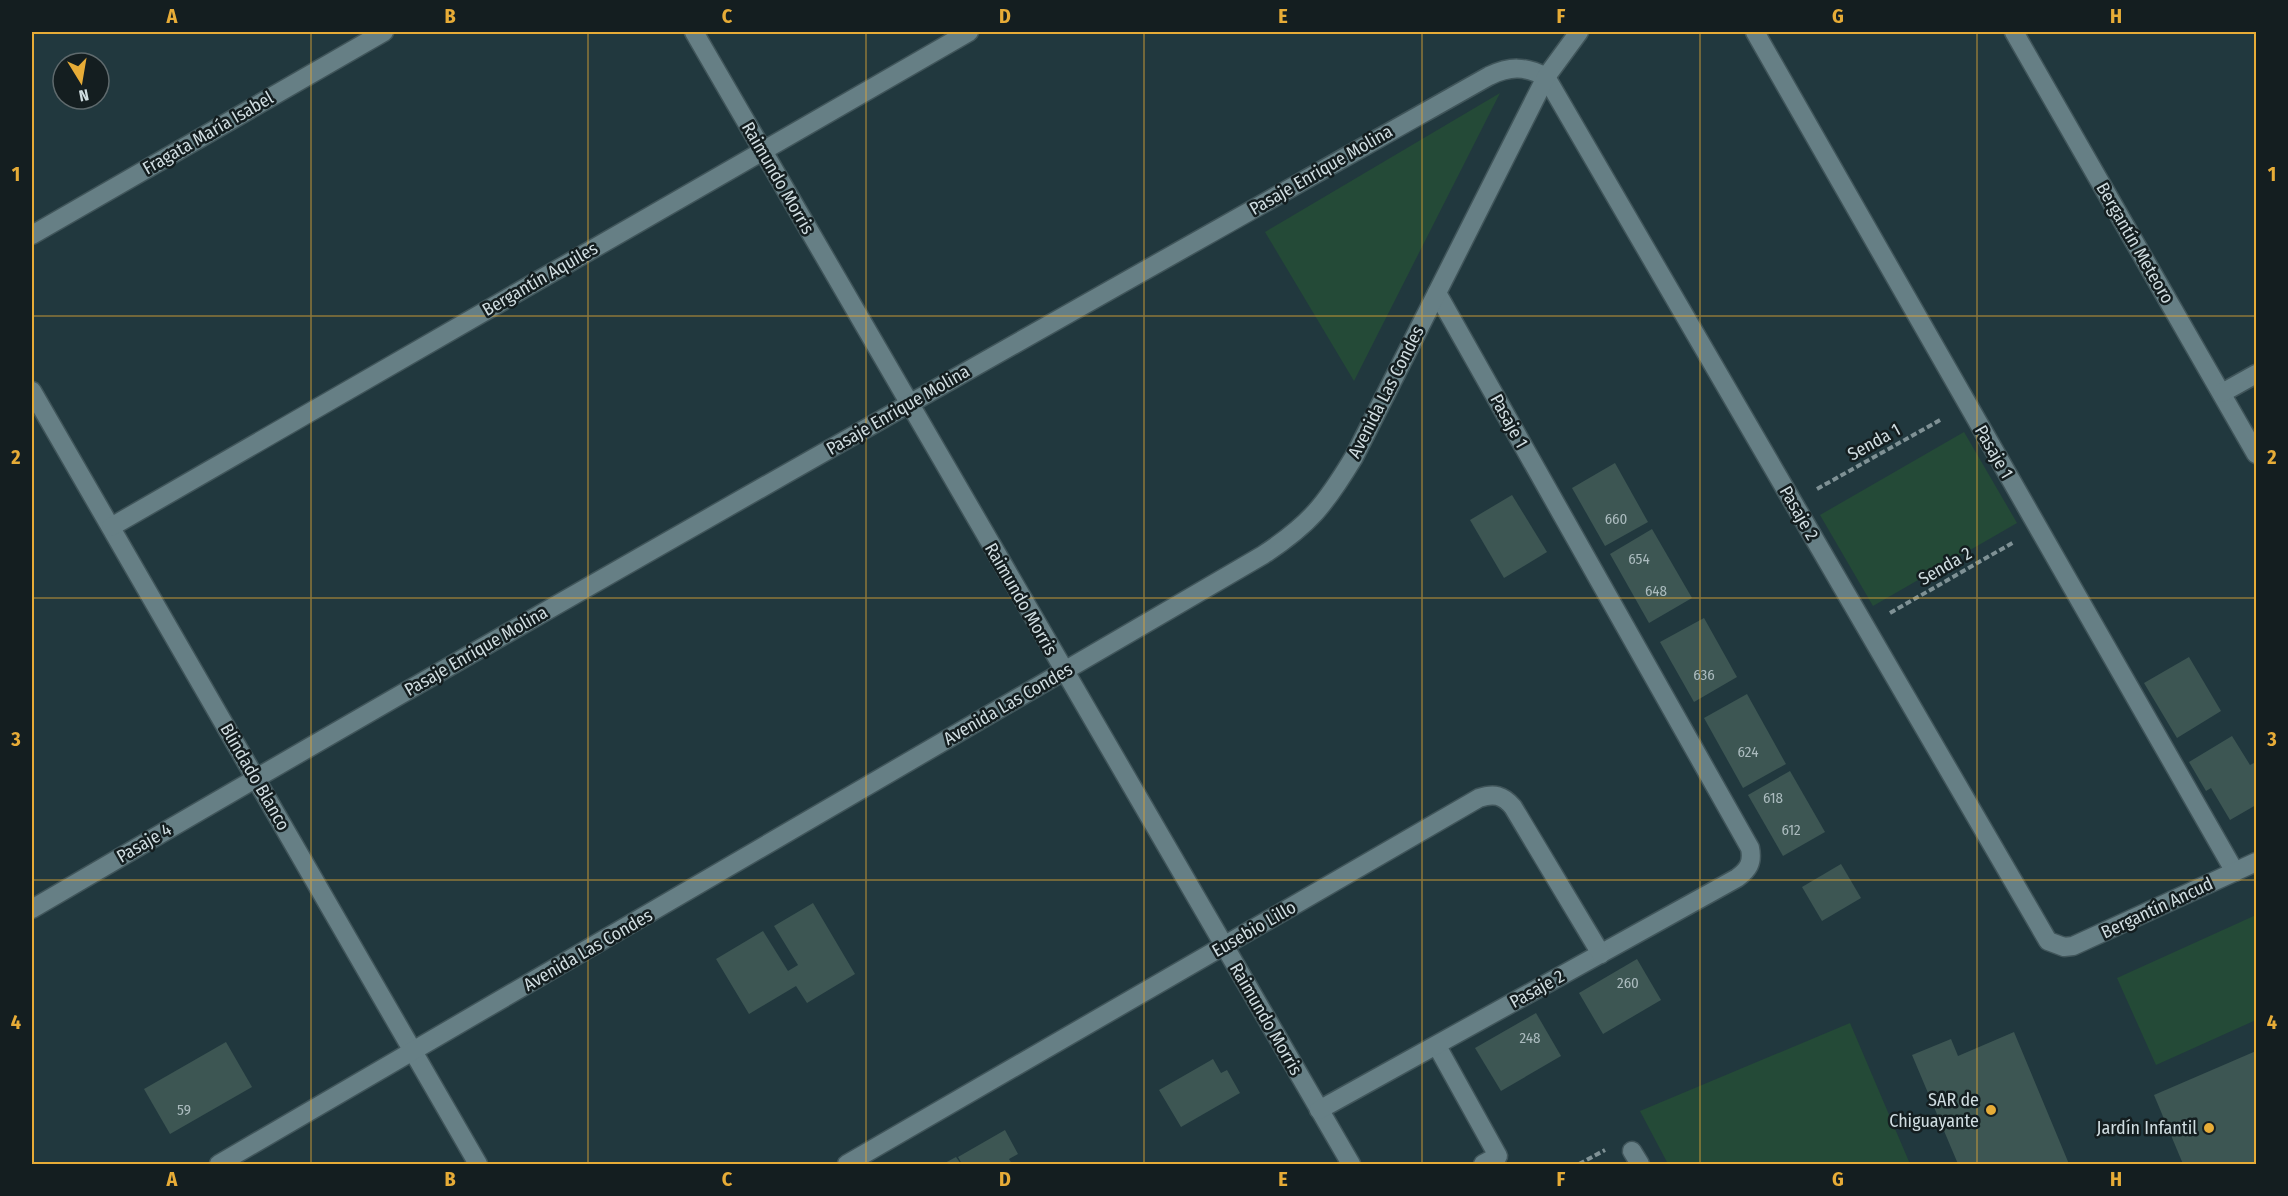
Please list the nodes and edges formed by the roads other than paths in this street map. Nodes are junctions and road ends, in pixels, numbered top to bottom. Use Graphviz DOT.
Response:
graph roads {
  1 [pos="384,32"];
  2 [pos="694,32"];
  3 [pos="969,32"];
  4 [pos="1578,32"];
  5 [pos="1755,32"];
  6 [pos="2014,32"];
  7 [pos="1546,77"];
  8 [pos="763,151"];
  9 [pos="32,235"];
  10 [pos="1437,293"];
  11 [pos="2256,374"];
  12 [pos="32,390"];
  13 [pos="2222,393"];
  14 [pos="908,404"];
  15 [pos="2256,454"];
  16 [pos="111,527"];
  17 [pos="1063,672"];
  18 [pos="256,777"];
  19 [pos="2256,862"];
  20 [pos="1751,863"];
  21 [pos="2235,872"];
  22 [pos="32,909"];
  23 [pos="2055,945"];
  24 [pos="1223,947"];
  25 [pos="1602,954"];
  26 [pos="1437,1046"];
  27 [pos="413,1052"];
  28 [pos="1319,1110"];
  29 [pos="1490,1160"];
  30 [pos="219,1164"];
  31 [pos="478,1164"];
  32 [pos="847,1164"];
  33 [pos="1351,1164"];
  1 -- 9 [label="street, Fragata María Isabel"];
  2 -- 8 [label="street, Raimundo Morris"];
  3 -- 8 [label="street, Bergantín Aquiles"];
  4 -- 7 [label="street, Avenida Las Condes"];
  5 -- 21 [label="street, Pasaje 1"];
  6 -- 13 [label="street, Bergantín Meteoro"];
  7 -- 10 [label="street, Avenida Las Condes"];
  7 -- 14 [label="street, Pasaje Enrique Molina"];
  7 -- 23 [label="street, Pasaje 2"];
  8 -- 14 [label="street, Raimundo Morris"];
  8 -- 16 [label="street, Bergantín Aquiles"];
  10 -- 17 [label="street, Avenida Las Condes"];
  10 -- 20 [label="street, Pasaje 1"];
  11 -- 13 [label="street"];
  12 -- 16 [label="street, Blindado Blanco"];
  13 -- 15 [label="street, Bergantín Meteoro"];
  14 -- 17 [label="street, Raimundo Morris"];
  14 -- 18 [label="street, Pasaje Enrique Molina"];
  16 -- 18 [label="street, Blindado Blanco"];
  17 -- 24 [label="street, Raimundo Morris"];
  17 -- 27 [label="street, Avenida Las Condes"];
  18 -- 22 [label="street, Pasaje 4"];
  18 -- 27 [label="street, Blindado Blanco"];
  19 -- 21 [label="street, Bergantín Ancud"];
  20 -- 25 [label="street, Pasaje 2"];
  21 -- 23 [label="street, Bergantín Ancud"];
  24 -- 25 [label="street, Eusebio Lillo"];
  24 -- 28 [label="street, Raimundo Morris"];
  24 -- 32 [label="street, Eusebio Lillo"];
  25 -- 26 [label="street, Pasaje 2"];
  26 -- 28 [label="street, Pasaje 2"];
  26 -- 29 [label="street"];
  27 -- 30 [label="street, Avenida Las Condes"];
  27 -- 31 [label="street, Blindado Blanco"];
  28 -- 33 [label="street, Raimundo Morris"];
}
